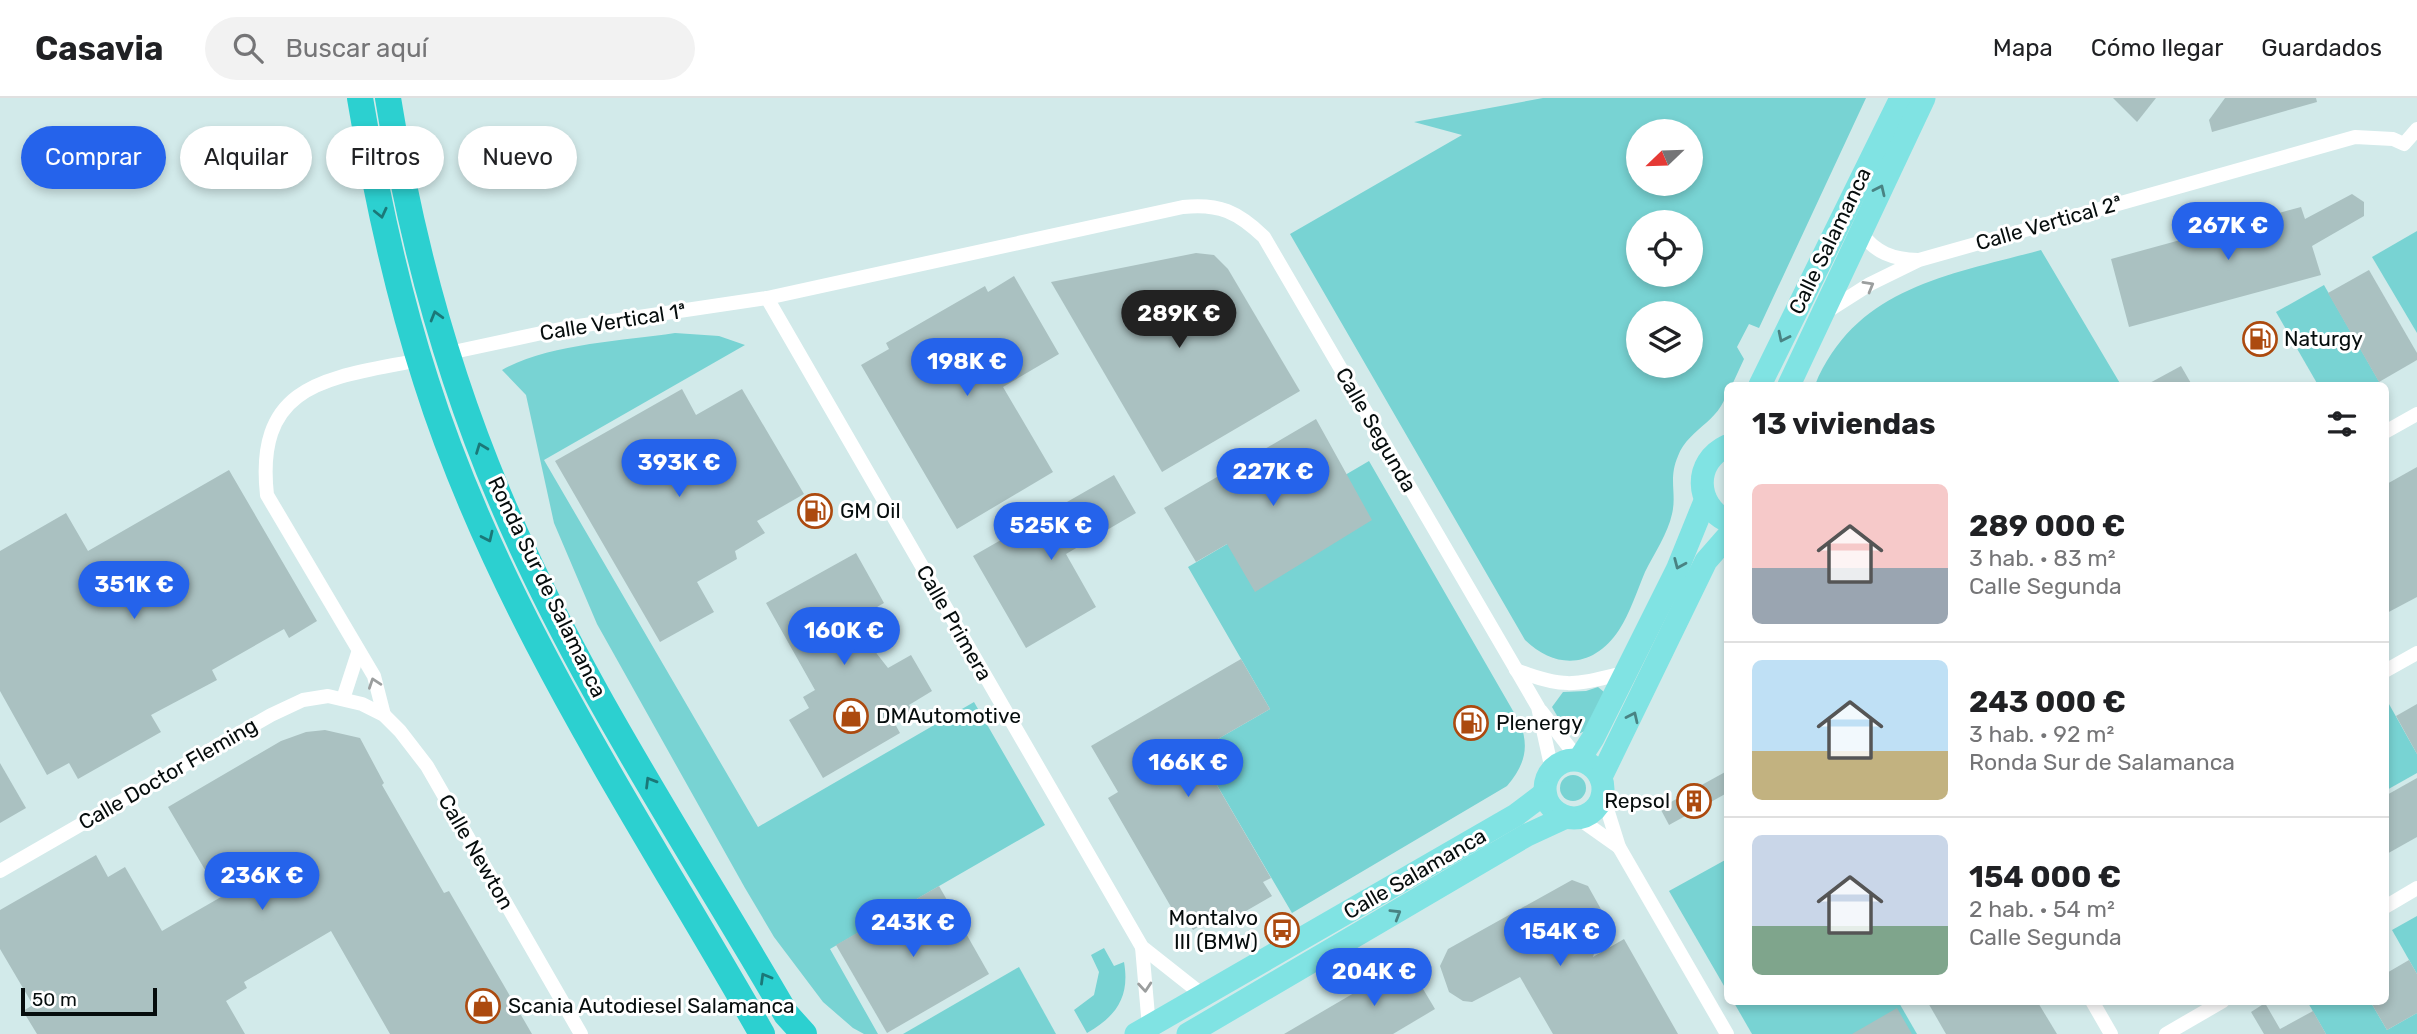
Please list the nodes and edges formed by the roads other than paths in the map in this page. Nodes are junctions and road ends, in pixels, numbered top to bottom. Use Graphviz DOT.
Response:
graph roads {
  1 [pos="360,98"];
  2 [pos="387,98"];
  3 [pos="1901,98"];
  4 [pos="1924,98"];
  5 [pos="2417,129"];
  6 [pos="2404,144"];
  7 [pos="2417,153"];
  8 [pos="1219,206"];
  9 [pos="1860,232"];
  10 [pos="1919,260"];
  11 [pos="766,298"];
  12 [pos="1822,315"];
  13 [pos="1761,382"];
  14 [pos="1790,382"];
  15 [pos="2417,414"];
  16 [pos="2389,430"];
  17 [pos="1724,448"];
  18 [pos="1705,501"];
  19 [pos="1724,520"];
  20 [pos="1724,540"];
  21 [pos="358,653"];
  22 [pos="2417,653"];
  23 [pos="2389,669"];
  24 [pos="1516,670"];
  25 [pos="1624,673"];
  26 [pos="343,699"];
  27 [pos="1538,707"];
  28 [pos="384,715"];
  29 [pos="1579,760"];
  30 [pos="1552,771"];
  31 [pos="1602,787"];
  32 [pos="1545,793"];
  33 [pos="1572,818"];
  34 [pos="1619,847"];
  35 [pos="0,872"];
  36 [pos="2417,888"];
  37 [pos="2389,905"];
  38 [pos="1142,947"];
  39 [pos="1204,996"];
  40 [pos="2094,1005"];
  41 [pos="2216,1005"];
  42 [pos="1219,1026"];
  43 [pos="1143,1030"];
  44 [pos="581,1034"];
  45 [pos="762,1034"];
  46 [pos="804,1034"];
  47 [pos="1188,1034"];
  48 [pos="1727,1034"];
  49 [pos="2111,1034"];
  50 [pos="2166,1034"];
  1 -- 45 [label="highway, Ronda Sur de Salamanca, one-way"];
  46 -- 2 [label="highway, Ronda Sur de Salamanca, one-way"];
  3 -- 13 [label="main road, Calle Salamanca, one-way"];
  9 -- 4 [label="main road, Calle Salamanca, one-way"];
  5 -- 6 [label="street"];
  6 -- 7 [label="street"];
  6 -- 10 [label="street, Calle Vertical 2ª"];
  8 -- 11 [label="street, Calle Vertical 1ª"];
  8 -- 24 [label="street, Calle Segunda"];
  9 -- 10 [label="street, Calle Vertical 2ª"];
  9 -- 12 [label="main road, Calle Salamanca"];
  12 -- 10 [label="street, Calle Vertical 2ª, one-way"];
  11 -- 21 [label="street, Calle Vertical 1ª"];
  11 -- 38 [label="street, Calle Primera"];
  12 -- 14 [label="main road, Calle Salamanca"];
  15 -- 16 [label="street"];
  17 -- 18 [label="main road"];
  18 -- 19 [label="main road"];
  18 -- 25 [label="main road, one-way"];
  31 -- 20 [label="main road, one-way"];
  21 -- 26 [label="street"];
  28 -- 21 [label="street, Calle Vertical 1ª, one-way"];
  22 -- 23 [label="street"];
  24 -- 25 [label="street"];
  24 -- 27 [label="street, Calle Segunda"];
  25 -- 29 [label="main road"];
  26 -- 28 [label="street, Calle Newton"];
  26 -- 35 [label="street, Calle Doctor Fleming"];
  27 -- 29 [label="street, Calle Segunda"];
  27 -- 30 [label="street, Calle Segunda"];
  28 -- 44 [label="street, Calle Newton"];
  29 -- 30 [label="main road"];
  29 -- 31 [label="main road"];
  30 -- 32 [label="main road"];
  31 -- 33 [label="main road"];
  31 -- 34 [label="street"];
  32 -- 33 [label="main road"];
  32 -- 39 [label="main road, Calle Salamanca"];
  33 -- 34 [label="street"];
  42 -- 33 [label="main road, Calle Salamanca, one-way"];
  34 -- 48 [label="street"];
  36 -- 37 [label="street"];
  38 -- 39 [label="street, Calle Primera"];
  38 -- 43 [label="street, Calle Primera, one-way"];
  39 -- 43 [label="main road, Calle Salamanca"];
  40 -- 49 [label="street"];
  41 -- 50 [label="street"];
  42 -- 47 [label="main road, Calle Salamanca"];
}
